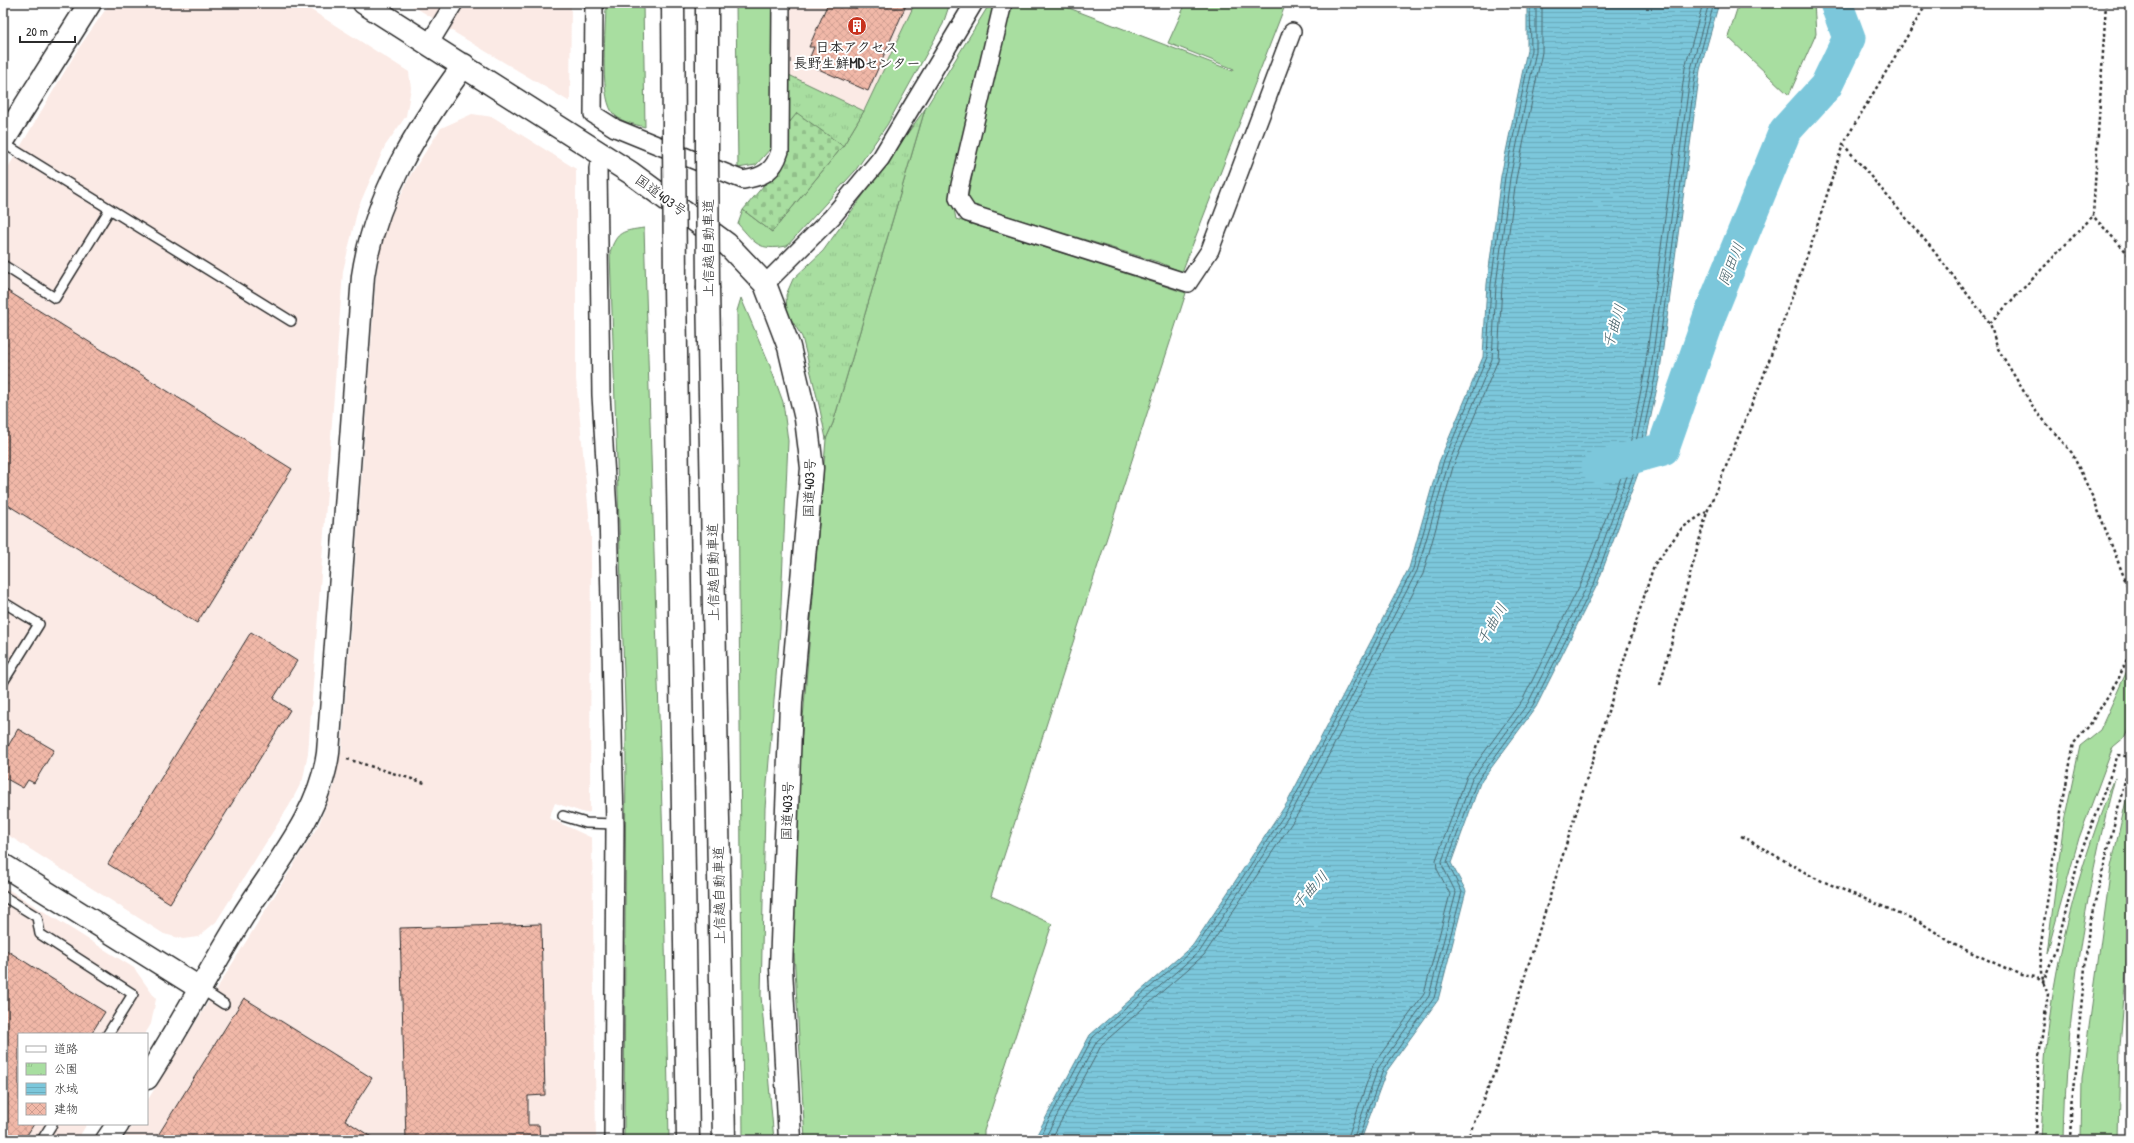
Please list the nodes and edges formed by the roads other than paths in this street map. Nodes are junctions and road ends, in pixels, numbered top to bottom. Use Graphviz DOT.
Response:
graph roads {
  1 [pos="90,3"];
  2 [pos="364,3"];
  3 [pos="454,3"];
  4 [pos="594,3"];
  5 [pos="673,3"];
  6 [pos="707,3"];
  7 [pos="781,3"];
  8 [pos="974,3"];
  9 [pos="1003,3"];
  10 [pos="1292,32"];
  11 [pos="429,44"];
  12 [pos="464,65"];
  13 [pos="3,142"];
  14 [pos="598,168"];
  15 [pos="110,209"];
  16 [pos="3,265"];
  17 [pos="765,284"];
  18 [pos="291,321"];
  19 [pos="3,602"];
  20 [pos="3,682"];
  21 [pos="564,816"];
  22 [pos="615,824"];
  23 [pos="3,865"];
  24 [pos="3,896"];
  25 [pos="201,989"];
  26 [pos="224,1004"];
  27 [pos="109,1033"];
  28 [pos="148,1076"];
  29 [pos="51,1125"];
  30 [pos="117,1125"];
  31 [pos="42,1140"];
  32 [pos="107,1140"];
  33 [pos="613,1140"];
  34 [pos="688,1140"];
  35 [pos="724,1140"];
  36 [pos="790,1140"];
  1 -- 13 [label="main road"];
  2 -- 11 [label="main road, 国道403号"];
  3 -- 11 [label="street"];
  4 -- 7 [label="street"];
  5 -- 34 [label="main road, bridge"];
  6 -- 35 [label="main road, 上信越自動車道, bridge"];
  8 -- 17 [label="street"];
  9 -- 10 [label="street"];
  11 -- 12 [label="main road, 国道403号"];
  12 -- 17 [label="main road, 国道403号"];
  12 -- 25 [label="main road"];
  13 -- 15 [label="lane"];
  14 -- 22 [label="street"];
  15 -- 16 [label="lane"];
  15 -- 18 [label="lane"];
  17 -- 36 [label="main road, 国道403号"];
  19 -- 20 [label="lane"];
  21 -- 22 [label="lane"];
  22 -- 33 [label="street"];
  23 -- 25 [label="main road"];
  24 -- 27 [label="lane"];
  25 -- 26 [label="lane"];
  25 -- 28 [label="main road"];
  29 -- 31 [label="lane"];
  30 -- 32 [label="main road"];
}
